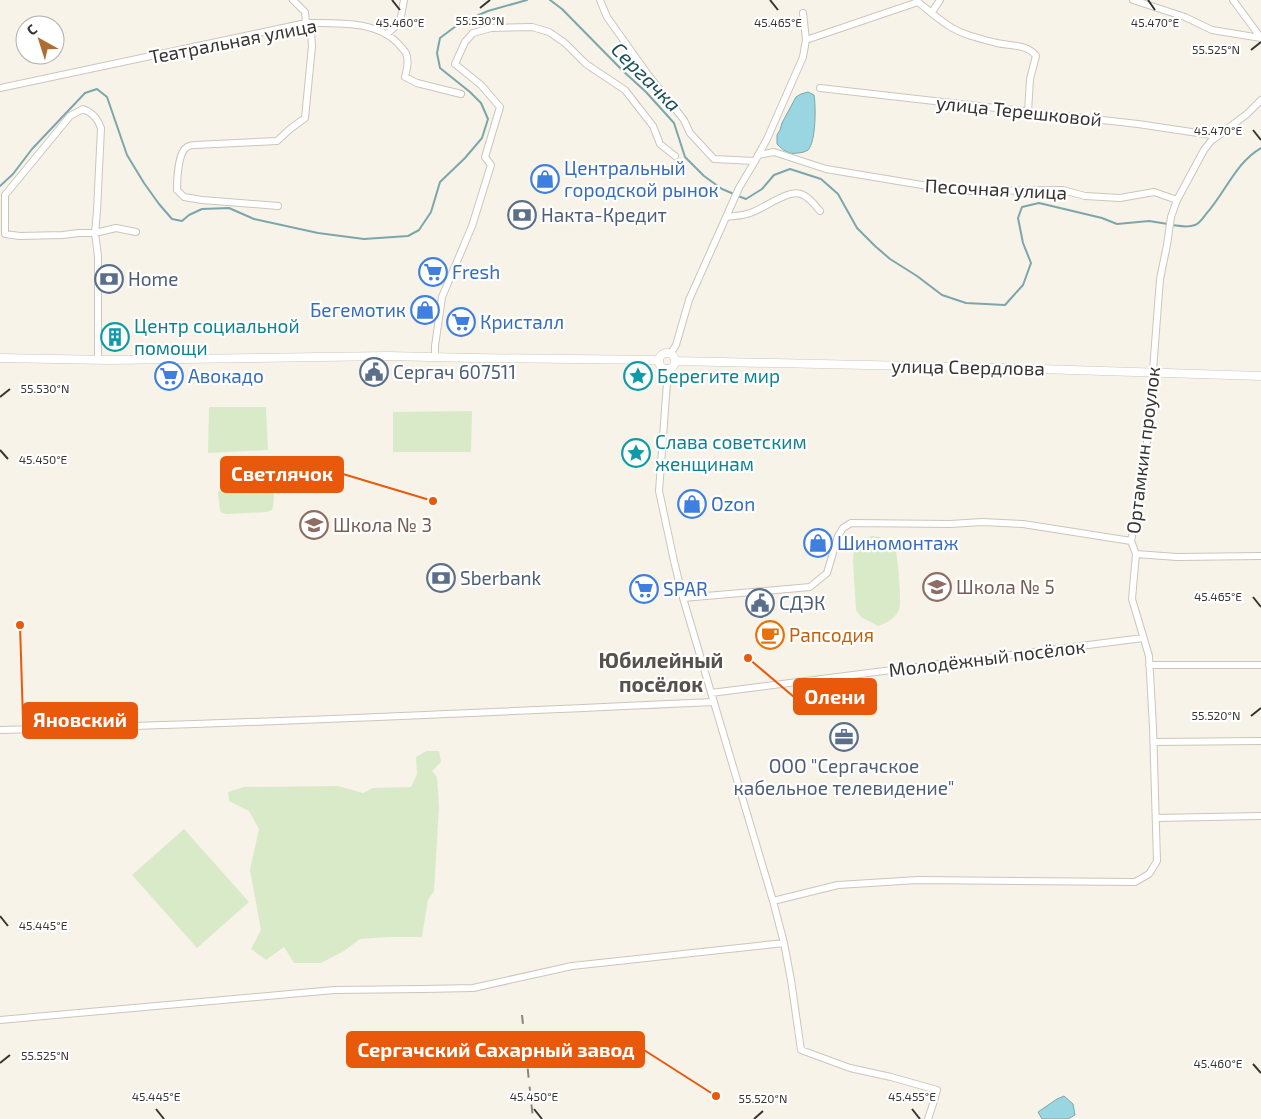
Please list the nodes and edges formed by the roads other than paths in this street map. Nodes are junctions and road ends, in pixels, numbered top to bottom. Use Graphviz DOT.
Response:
graph roads {
  1 [pos="293,0"];
  2 [pos="404,0"];
  3 [pos="600,0"];
  4 [pos="940,0"];
  5 [pos="1133,0"];
  6 [pos="1233,0"];
  7 [pos="932,12"];
  8 [pos="803,13"];
  9 [pos="306,23"];
  10 [pos="387,34"];
  11 [pos="1261,38"];
  12 [pos="806,40"];
  13 [pos="0,88"];
  14 [pos="820,88"];
  15 [pos="461,94"];
  16 [pos="1261,100"];
  17 [pos="1028,112"];
  18 [pos="1218,136"];
  19 [pos="675,156"];
  20 [pos="757,158"];
  21 [pos="1177,200"];
  22 [pos="278,206"];
  23 [pos="820,211"];
  24 [pos="727,217"];
  25 [pos="95,232"];
  26 [pos="136,232"];
  27 [pos="671,353"];
  28 [pos="435,357"];
  29 [pos="0,358"];
  30 [pos="98,360"];
  31 [pos="658,360"];
  32 [pos="675,361"];
  33 [pos="668,369"];
  34 [pos="1152,372"];
  35 [pos="1261,376"];
  36 [pos="1131,541"];
  37 [pos="1136,554"];
  38 [pos="1261,556"];
  39 [pos="683,598"];
  40 [pos="1143,638"];
  41 [pos="1149,665"];
  42 [pos="1261,665"];
  43 [pos="711,693"];
  44 [pos="714,702"];
  45 [pos="0,730"];
  46 [pos="1261,741"];
  47 [pos="1154,742"];
  48 [pos="1261,816"];
  49 [pos="1156,818"];
  50 [pos="773,901"];
  51 [pos="784,943"];
  52 [pos="0,1020"];
  53 [pos="928,1119"];
  1 -- 9 [label="street"];
  2 -- 10 [label="street"];
  3 -- 20 [label="street, Песочная улица"];
  4 -- 7 [label="street"];
  5 -- 11 [label="street"];
  6 -- 11 [label="street"];
  7 -- 12 [label="street"];
  7 -- 17 [label="street"];
  8 -- 12 [label="street"];
  9 -- 10 [label="street, Театральная улица"];
  9 -- 13 [label="street, Театральная улица"];
  9 -- 22 [label="street"];
  10 -- 15 [label="street, Театральная улица"];
  12 -- 20 [label="street"];
  14 -- 17 [label="street, улица Терешковой"];
  16 -- 18 [label="street, Ортамкин проулок"];
  17 -- 18 [label="street, улица Терешковой"];
  18 -- 21 [label="street, Ортамкин проулок"];
  19 -- 28 [label="street"];
  20 -- 21 [label="street, Песочная улица"];
  20 -- 24 [label="street"];
  21 -- 34 [label="street, Ортамкин проулок"];
  23 -- 24 [label="street"];
  24 -- 27 [label="street"];
  25 -- 25 [label="street"];
  25 -- 26 [label="street"];
  25 -- 30 [label="street"];
  27 -- 31 [label="street"];
  27 -- 32 [label="street"];
  28 -- 30 [label="street"];
  28 -- 31 [label="street"];
  29 -- 30 [label="street"];
  31 -- 33 [label="street"];
  32 -- 33 [label="street"];
  32 -- 34 [label="street, улица Свердлова"];
  33 -- 39 [label="street"];
  34 -- 35 [label="street, улица Свердлова"];
  34 -- 36 [label="street, Ортамкин проулок"];
  36 -- 37 [label="street, Ортамкин проулок"];
  36 -- 39 [label="street"];
  37 -- 38 [label="street"];
  37 -- 40 [label="street, Ортамкин проулок"];
  39 -- 43 [label="street"];
  40 -- 41 [label="street, Ортамкин проулок"];
  40 -- 43 [label="street, Молодёжный посёлок"];
  41 -- 42 [label="street"];
  41 -- 47 [label="street, Ортамкин проулок"];
  43 -- 44 [label="street"];
  44 -- 45 [label="street"];
  44 -- 50 [label="street"];
  46 -- 47 [label="street"];
  47 -- 49 [label="street, Ортамкин проулок"];
  48 -- 49 [label="street"];
  49 -- 50 [label="street, Ортамкин проулок"];
  50 -- 51 [label="street"];
  51 -- 52 [label="street"];
  51 -- 53 [label="street"];
}
